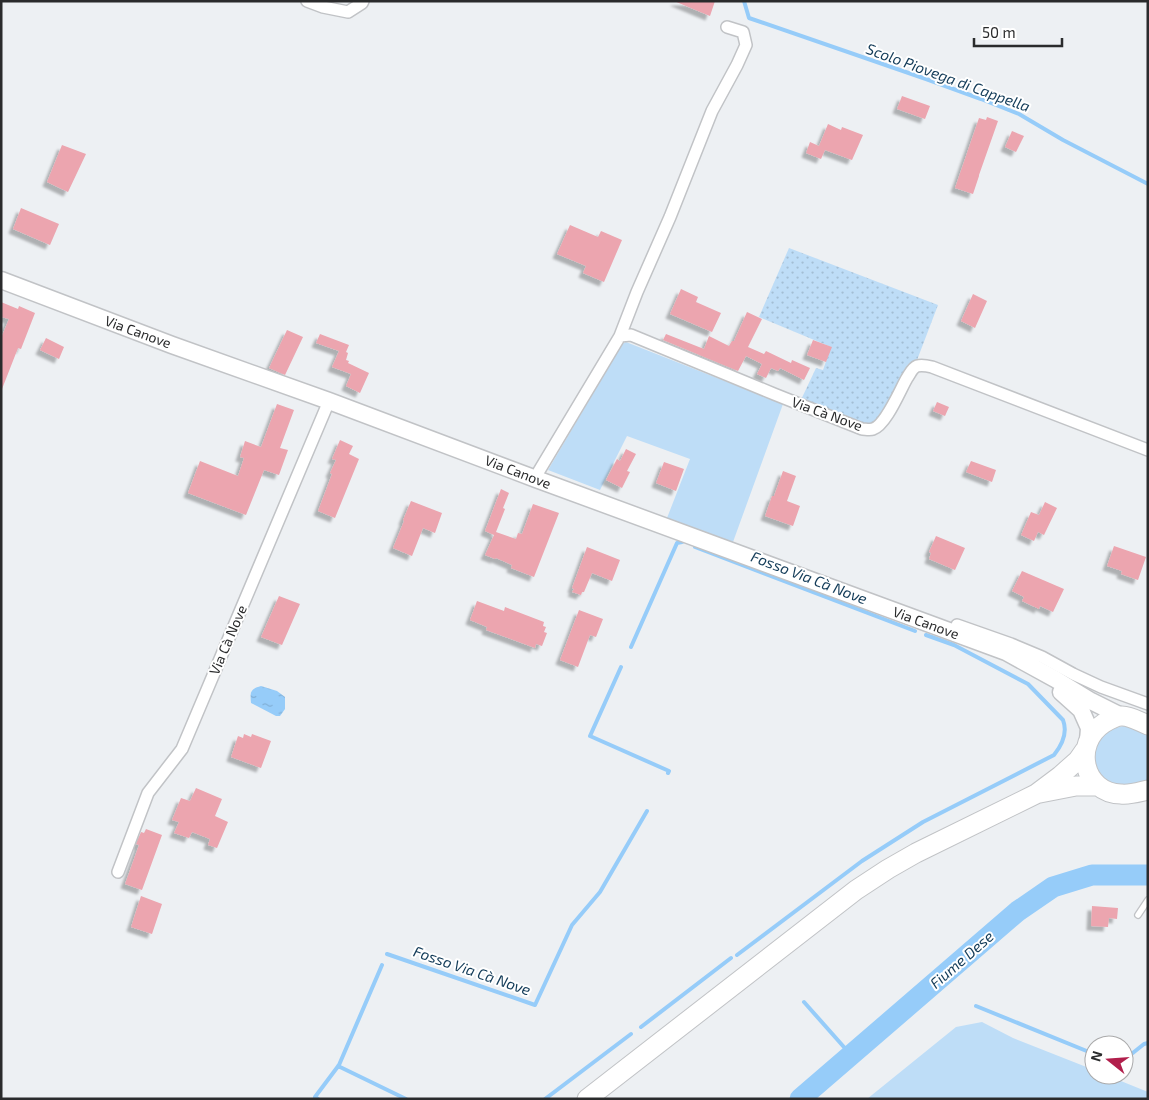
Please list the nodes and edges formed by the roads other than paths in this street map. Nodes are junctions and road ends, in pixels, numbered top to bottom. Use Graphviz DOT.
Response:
graph roads {
  1 [pos="307,1"];
  2 [pos="363,1"];
  3 [pos="727,27"];
  4 [pos="1,280"];
  5 [pos="620,336"];
  6 [pos="329,401"];
  7 [pos="1148,450"];
  8 [pos="536,479"];
  9 [pos="957,625"];
  10 [pos="1033,666"];
  11 [pos="1148,704"];
  12 [pos="1120,716"];
  13 [pos="1148,725"];
  14 [pos="1086,745"];
  15 [pos="1098,786"];
  16 [pos="1148,790"];
  17 [pos="1036,794"];
  18 [pos="118,872"];
  19 [pos="1148,900"];
  20 [pos="1138,915"];
  21 [pos="587,1099"];
  1 -- 2 [label="street"];
  3 -- 5 [label="street"];
  4 -- 6 [label="street, Via Canove"];
  5 -- 7 [label="street, Via Cà Nove"];
  5 -- 8 [label="street"];
  6 -- 8 [label="street, Via Canove"];
  6 -- 18 [label="street, Via Cà Nove"];
  8 -- 10 [label="street, Via Canove"];
  9 -- 11 [label="street, Via Canove"];
  10 -- 12 [label="street, Via Canove"];
  10 -- 14 [label="street, Via Canove"];
  12 -- 13 [label="main road"];
  12 -- 14 [label="main road"];
  14 -- 15 [label="main road"];
  14 -- 17 [label="main road"];
  15 -- 16 [label="main road"];
  15 -- 17 [label="main road"];
  17 -- 21 [label="main road"];
  19 -- 20 [label="lane"];
}
